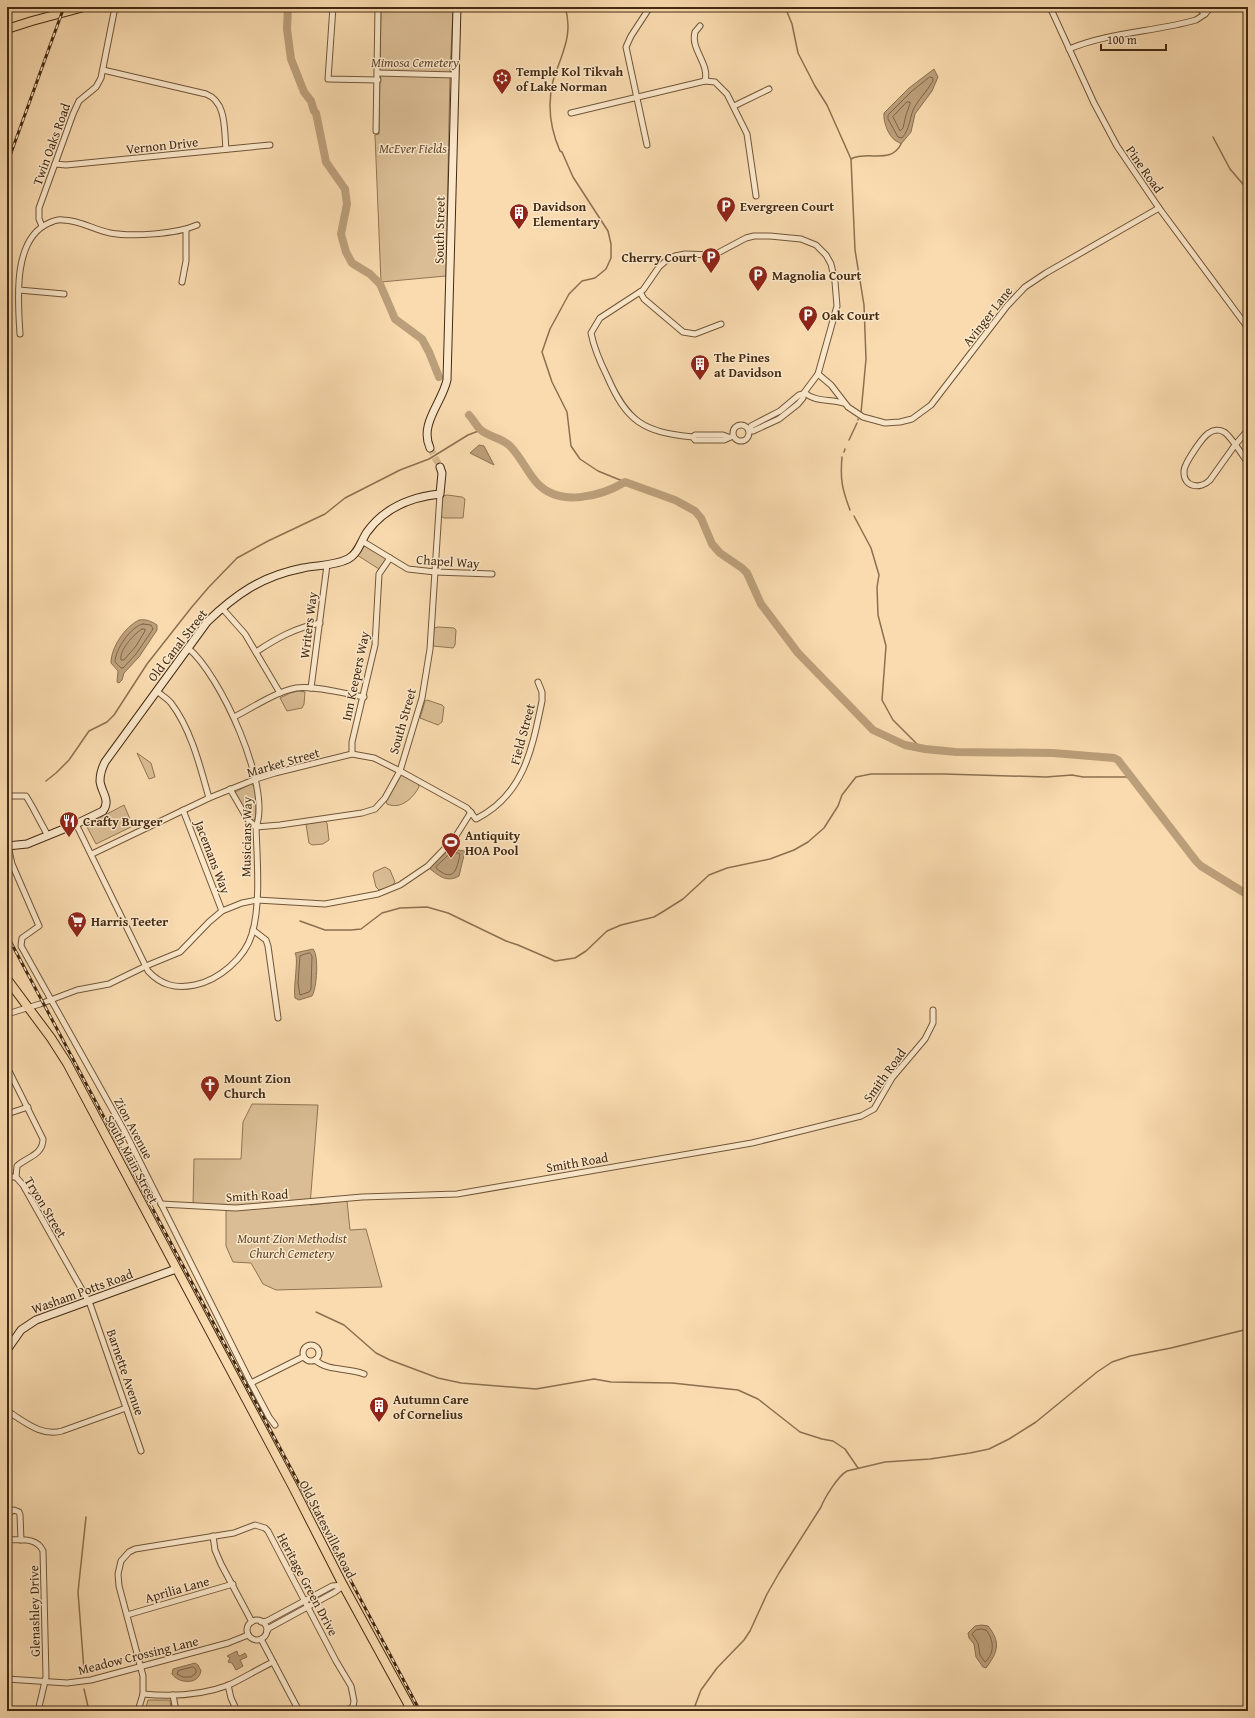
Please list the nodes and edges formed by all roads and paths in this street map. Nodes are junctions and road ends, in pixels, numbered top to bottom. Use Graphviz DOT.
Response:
graph roads {
  1 [pos="11,7"];
  2 [pos="84,7"];
  3 [pos="115,7"];
  4 [pos="333,7"];
  5 [pos="378,7"];
  6 [pos="457,7"];
  7 [pos="650,7"];
  8 [pos="1050,7"];
  9 [pos="1198,7"];
  10 [pos="1211,7"];
  11 [pos="7,13"];
  12 [pos="1205,14"];
  13 [pos="700,26"];
  14 [pos="7,29"];
  15 [pos="1069,49"];
  16 [pos="103,70"];
  17 [pos="378,74"];
  18 [pos="455,75"];
  19 [pos="378,80"];
  20 [pos="705,81"];
  21 [pos="769,89"];
  22 [pos="637,98"];
  23 [pos="734,106"];
  24 [pos="571,114"];
  25 [pos="376,131"];
  26 [pos="270,145"];
  27 [pos="647,145"];
  28 [pos="226,149"];
  29 [pos="55,164"];
  30 [pos="756,196"];
  31 [pos="1159,208"];
  32 [pos="197,225"];
  33 [pos="42,226"];
  34 [pos="186,230"];
  35 [pos="182,282"];
  36 [pos="19,290"];
  37 [pos="640,292"];
  38 [pos="64,294"];
  39 [pos="721,324"];
  40 [pos="1248,328"];
  41 [pos="20,334"];
  42 [pos="818,374"];
  43 [pos="804,394"];
  44 [pos="844,403"];
  45 [pos="750,430"];
  46 [pos="1248,430"];
  47 [pos="731,436"];
  48 [pos="1235,445"];
  49 [pos="430,448"];
  50 [pos="1248,463"];
  51 [pos="440,467"];
  52 [pos="440,494"];
  53 [pos="362,541"];
  54 [pos="390,558"];
  55 [pos="327,565"];
  56 [pos="435,572"];
  57 [pos="492,574"];
  58 [pos="222,608"];
  59 [pos="320,623"];
  60 [pos="188,648"];
  61 [pos="256,652"];
  62 [pos="538,682"];
  63 [pos="311,688"];
  64 [pos="157,690"];
  65 [pos="280,693"];
  66 [pos="364,697"];
  67 [pos="234,717"];
  68 [pos="352,754"];
  69 [pos="400,771"];
  70 [pos="256,779"];
  71 [pos="230,789"];
  72 [pos="7,796"];
  73 [pos="210,798"];
  74 [pos="183,810"];
  75 [pos="471,812"];
  76 [pos="476,819"];
  77 [pos="76,824"];
  78 [pos="256,827"];
  79 [pos="48,836"];
  80 [pos="8,846"];
  81 [pos="92,854"];
  82 [pos="257,900"];
  83 [pos="222,911"];
  84 [pos="253,930"];
  85 [pos="146,966"];
  86 [pos="7,979"];
  87 [pos="52,1000"];
  88 [pos="28,1007"];
  89 [pos="933,1010"];
  90 [pos="7,1014"];
  91 [pos="278,1018"];
  92 [pos="7,1067"];
  93 [pos="28,1107"];
  94 [pos="7,1114"];
  95 [pos="16,1177"];
  96 [pos="7,1180"];
  97 [pos="161,1204"];
  98 [pos="176,1269"];
  99 [pos="88,1301"];
  100 [pos="7,1350"];
  101 [pos="224,1357"];
  102 [pos="303,1357"];
  103 [pos="314,1360"];
  104 [pos="364,1374"];
  105 [pos="251,1382"];
  106 [pos="126,1408"];
  107 [pos="7,1411"];
  108 [pos="275,1425"];
  109 [pos="141,1451"];
  110 [pos="213,1536"];
  111 [pos="7,1540"];
  112 [pos="21,1540"];
  113 [pos="233,1584"];
  114 [pos="344,1585"];
  115 [pos="305,1601"];
  116 [pos="308,1606"];
  117 [pos="127,1615"];
  118 [pos="252,1622"];
  119 [pos="262,1622"];
  120 [pos="266,1631"];
  121 [pos="248,1635"];
  122 [pos="261,1639"];
  123 [pos="273,1662"];
  124 [pos="141,1667"];
  125 [pos="7,1678"];
  126 [pos="45,1681"];
  127 [pos="228,1685"];
  128 [pos="143,1694"];
  129 [pos="174,1695"];
  130 [pos="38,1711"];
  131 [pos="138,1711"];
  132 [pos="176,1711"];
  133 [pos="236,1711"];
  134 [pos="299,1711"];
  135 [pos="348,1711"];
  136 [pos="412,1711"];
  1 -- 11 [label="street"];
  2 -- 14 [label="main road"];
  3 -- 16 [label="street, Twin Oaks Road"];
  4 -- 19 [label="street"];
  5 -- 17 [label="street"];
  6 -- 18 [label="street, South Street"];
  7 -- 22 [label="street"];
  8 -- 15 [label="street, Pine Road"];
  9 -- 12 [label="street"];
  10 -- 12 [label="street"];
  12 -- 15 [label="street"];
  13 -- 20 [label="street"];
  15 -- 31 [label="street, Pine Road"];
  16 -- 28 [label="street"];
  16 -- 29 [label="street, Twin Oaks Road"];
  17 -- 18 [label="street"];
  17 -- 19 [label="street"];
  18 -- 49 [label="street, South Street"];
  19 -- 25 [label="street"];
  20 -- 22 [label="street"];
  20 -- 23 [label="street"];
  21 -- 23 [label="street"];
  22 -- 24 [label="street"];
  22 -- 27 [label="street"];
  23 -- 30 [label="street"];
  26 -- 28 [label="street, Vernon Drive"];
  28 -- 29 [label="street, Vernon Drive"];
  29 -- 33 [label="street, Twin Oaks Road"];
  31 -- 40 [label="street, Pine Road"];
  31 -- 44 [label="street, Avinger Lane"];
  32 -- 34 [label="street"];
  33 -- 34 [label="street"];
  33 -- 36 [label="street"];
  34 -- 35 [label="street"];
  36 -- 38 [label="street"];
  36 -- 41 [label="street"];
  37 -- 39 [label="street"];
  37 -- 42 [label="street"];
  37 -- 47 [label="street"];
  42 -- 43 [label="street"];
  42 -- 44 [label="street, Avinger Lane"];
  43 -- 44 [label="street"];
  43 -- 45 [label="street"];
  45 -- 47 [label="street"];
  45 -- 47 [label="street"];
  46 -- 48 [label="street"];
  48 -- 48 [label="street"];
  48 -- 50 [label="street"];
  51 -- 52 [label="street, South Street"];
  52 -- 53 [label="street, Old Canal Street"];
  52 -- 56 [label="street, South Street"];
  53 -- 54 [label="street, Chapel Way"];
  53 -- 55 [label="street, Old Canal Street"];
  54 -- 56 [label="street, Chapel Way"];
  54 -- 66 [label="street, Inn Keepers Way"];
  55 -- 58 [label="street, Old Canal Street"];
  55 -- 59 [label="street, Writers Way"];
  56 -- 57 [label="street, Chapel Way"];
  56 -- 69 [label="street, South Street"];
  58 -- 60 [label="street, Old Canal Street"];
  58 -- 61 [label="street"];
  59 -- 61 [label="street"];
  59 -- 63 [label="street, Writers Way"];
  60 -- 64 [label="street, Old Canal Street"];
  60 -- 67 [label="street, Musicians Way"];
  61 -- 65 [label="street"];
  62 -- 76 [label="street, Field Street"];
  63 -- 65 [label="street"];
  63 -- 66 [label="street"];
  64 -- 73 [label="street"];
  64 -- 77 [label="street, Old Canal Street"];
  65 -- 67 [label="street"];
  66 -- 68 [label="street, Inn Keepers Way"];
  67 -- 70 [label="street, Musicians Way"];
  68 -- 69 [label="street, Market Street"];
  68 -- 70 [label="street, Market Street"];
  69 -- 75 [label="street, Market Street"];
  69 -- 78 [label="street, South Street"];
  70 -- 71 [label="street, Market Street"];
  70 -- 78 [label="street, Musicians Way"];
  71 -- 73 [label="street, Market Street"];
  71 -- 78 [label="street"];
  72 -- 79 [label="street"];
  73 -- 74 [label="street, Market Street"];
  74 -- 81 [label="street, Market Street"];
  74 -- 83 [label="street, Jacemans Way"];
  75 -- 76 [label="street, Market Street"];
  75 -- 82 [label="street"];
  77 -- 79 [label="street"];
  77 -- 81 [label="street"];
  78 -- 82 [label="street, Musicians Way"];
  79 -- 80 [label="street"];
  80 -- 87 [label="street, Zion Avenue"];
  81 -- 85 [label="street"];
  82 -- 83 [label="street"];
  82 -- 84 [label="street, Musicians Way"];
  83 -- 85 [label="street"];
  84 -- 85 [label="street, Musicians Way"];
  84 -- 91 [label="street"];
  85 -- 87 [label="street"];
  86 -- 88 [label="main road, South Main Street"];
  87 -- 88 [label="street"];
  87 -- 97 [label="street, Zion Avenue"];
  88 -- 90 [label="street"];
  88 -- 98 [label="main road, South Main Street"];
  89 -- 97 [label="street, Smith Road"];
  92 -- 93 [label="street, Tryon Street"];
  93 -- 94 [label="street"];
  93 -- 95 [label="street, Tryon Street"];
  95 -- 96 [label="street"];
  95 -- 99 [label="street, Tryon Street"];
  97 -- 105 [label="street, Zion Avenue"];
  98 -- 99 [label="street, Washam Potts Road"];
  98 -- 101 [label="main road, South Main Street"];
  99 -- 100 [label="street, Washam Potts Road"];
  99 -- 106 [label="street, Barnette Avenue"];
  101 -- 114 [label="main road, Old Statesville Road"];
  102 -- 103 [label="street"];
  102 -- 103 [label="street"];
  102 -- 105 [label="street"];
  103 -- 104 [label="street"];
  105 -- 108 [label="street, Zion Avenue"];
  106 -- 107 [label="street"];
  106 -- 109 [label="street, Barnette Avenue"];
  110 -- 113 [label="street"];
  110 -- 115 [label="street, Heritage Green Drive"];
  110 -- 117 [label="street, Heritage Green Drive"];
  111 -- 112 [label="street, Glenashley Drive"];
  111 -- 112 [label="street"];
  112 -- 126 [label="street, Glenashley Drive"];
  113 -- 117 [label="street, Aprilia Lane"];
  113 -- 118 [label="street"];
  114 -- 115 [label="street"];
  114 -- 116 [label="street"];
  114 -- 136 [label="main road, Old Statesville Road"];
  115 -- 116 [label="street, Heritage Green Drive"];
  115 -- 119 [label="street"];
  116 -- 120 [label="street"];
  116 -- 135 [label="street, Heritage Green Drive"];
  117 -- 124 [label="street, Heritage Green Drive"];
  118 -- 119 [label="street"];
  118 -- 121 [label="street"];
  119 -- 120 [label="street"];
  120 -- 122 [label="street"];
  121 -- 122 [label="street"];
  121 -- 124 [label="street, Meadow Crossing Lane"];
  122 -- 123 [label="street"];
  123 -- 127 [label="street"];
  123 -- 134 [label="street"];
  124 -- 126 [label="street, Meadow Crossing Lane"];
  124 -- 128 [label="street, Heritage Green Drive"];
  125 -- 126 [label="street, Meadow Crossing Lane"];
  126 -- 130 [label="street, Glenashley Drive"];
  127 -- 129 [label="street"];
  127 -- 133 [label="street"];
  128 -- 129 [label="street"];
  128 -- 131 [label="street, Heritage Green Drive"];
  129 -- 132 [label="street"];
}
